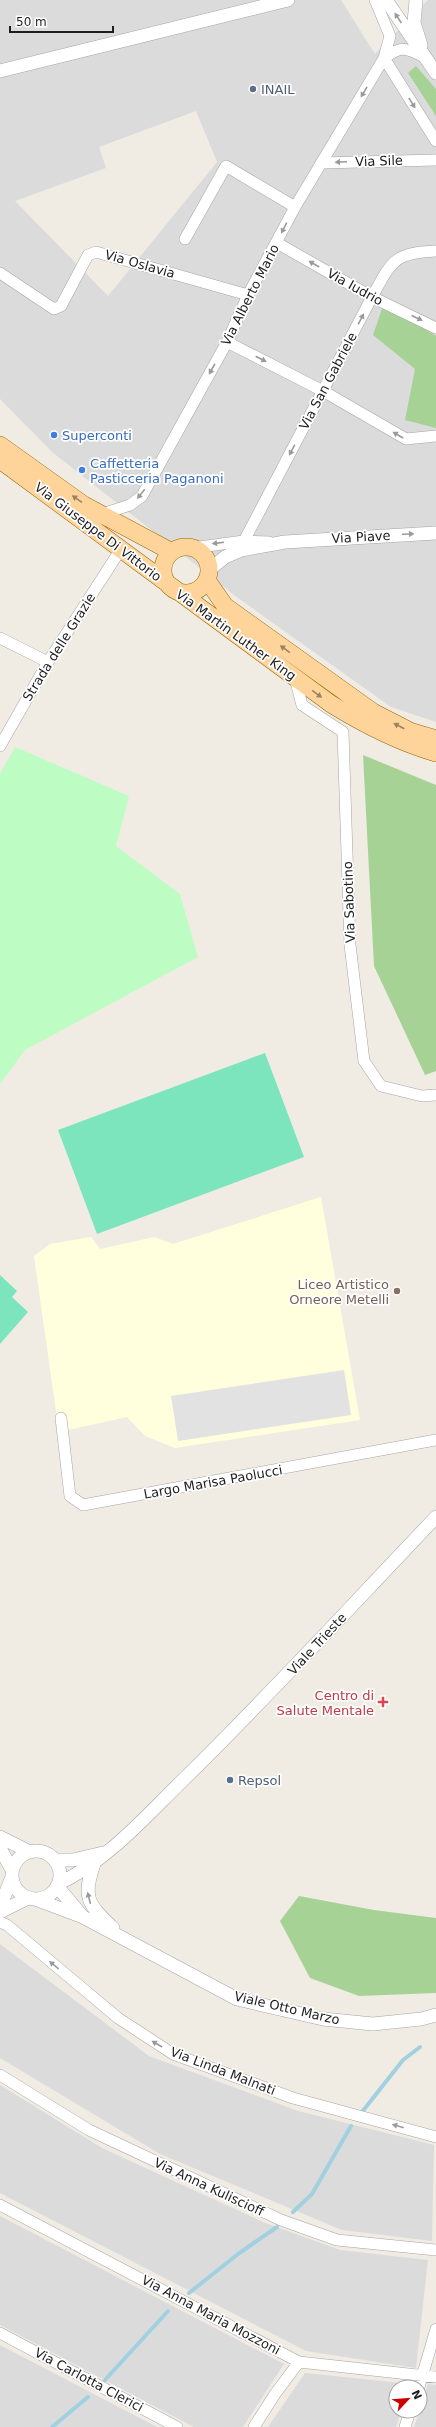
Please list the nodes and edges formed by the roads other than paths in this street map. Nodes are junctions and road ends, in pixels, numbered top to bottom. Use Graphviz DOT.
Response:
graph roads {
  1 [pos="288,0"];
  2 [pos="375,0"];
  3 [pos="386,0"];
  4 [pos="416,0"];
  5 [pos="425,57"];
  6 [pos="384,58"];
  7 [pos="0,71"];
  8 [pos="436,74"];
  9 [pos="436,141"];
  10 [pos="436,160"];
  11 [pos="321,163"];
  12 [pos="295,207"];
  13 [pos="185,239"];
  14 [pos="277,242"];
  15 [pos="436,251"];
  16 [pos="0,273"];
  17 [pos="248,295"];
  18 [pos="372,297"];
  19 [pos="436,328"];
  20 [pos="227,342"];
  21 [pos="323,391"];
  22 [pos="436,436"];
  23 [pos="0,445"];
  24 [pos="0,460"];
  25 [pos="102,514"];
  26 [pos="436,533"];
  27 [pos="244,541"];
  28 [pos="285,542"];
  29 [pos="192,548"];
  30 [pos="121,549"];
  31 [pos="172,552"];
  32 [pos="208,575"];
  33 [pos="172,588"];
  34 [pos="0,638"];
  35 [pos="48,662"];
  36 [pos="295,678"];
  37 [pos="436,739"];
  38 [pos="0,746"];
  39 [pos="436,754"];
  40 [pos="436,1095"];
  41 [pos="61,1418"];
  42 [pos="436,1440"];
  43 [pos="436,1517"];
  44 [pos="0,1837"];
  45 [pos="0,1848"];
  46 [pos="109,1851"];
  47 [pos="30,1852"];
  48 [pos="55,1860"];
  49 [pos="94,1864"];
  50 [pos="12,1874"];
  51 [pos="58,1885"];
  52 [pos="32,1898"];
  53 [pos="0,1908"];
  54 [pos="0,1912"];
  55 [pos="83,1917"];
  56 [pos="0,1922"];
  57 [pos="122,1937"];
  58 [pos="436,2015"];
  59 [pos="0,2075"];
  60 [pos="436,2137"];
  61 [pos="0,2205"];
  62 [pos="436,2250"];
  63 [pos="436,2329"];
  64 [pos="0,2333"];
  65 [pos="299,2362"];
  66 [pos="423,2376"];
  67 [pos="436,2377"];
  68 [pos="422,2379"];
  69 [pos="177,2427"];
  70 [pos="254,2427"];
  1 -- 7 [label="street"];
  2 -- 6 [label="street, Via Alberto Mario"];
  5 -- 3 [label="street, one-way"];
  4 -- 5 [label="street"];
  5 -- 6 [label="street"];
  5 -- 8 [label="street"];
  6 -- 9 [label="street, one-way"];
  6 -- 11 [label="street, Via Alberto Mario, one-way"];
  10 -- 11 [label="street, Via Sile, one-way"];
  11 -- 12 [label="street, Via Alberto Mario"];
  12 -- 13 [label="street"];
  12 -- 14 [label="street, Via Alberto Mario, one-way"];
  14 -- 17 [label="street, Via Alberto Mario"];
  18 -- 14 [label="street, Via Iudrio, one-way"];
  15 -- 18 [label="street, Via San Gabriele"];
  16 -- 17 [label="street, Via Oslavia"];
  17 -- 20 [label="street, Via Alberto Mario"];
  18 -- 19 [label="street, Via Iudrio, one-way"];
  21 -- 18 [label="street, Via San Gabriele, one-way"];
  20 -- 21 [label="street, one-way"];
  20 -- 25 [label="street, Via Alberto Mario, one-way"];
  22 -- 21 [label="street, one-way"];
  21 -- 27 [label="street, Via San Gabriele, one-way"];
  25 -- 23 [label="main road, Via Giuseppe Di Vittorio, one-way"];
  24 -- 30 [label="main road, Via Giuseppe Di Vittorio"];
  25 -- 31 [label="main road, Via Giuseppe Di Vittorio"];
  28 -- 26 [label="street, Via Piave, one-way"];
  27 -- 28 [label="street, Via Piave"];
  27 -- 29 [label="street, Via Piave, one-way"];
  28 -- 32 [label="street, Via Piave"];
  29 -- 31 [label="main road, Via Piave"];
  29 -- 32 [label="main road"];
  30 -- 33 [label="main road, Via Giuseppe Di Vittorio"];
  30 -- 35 [label="street, Strada delle Grazie"];
  31 -- 33 [label="main road, Via Giuseppe Di Vittorio"];
  32 -- 33 [label="main road, Via Martin Luther King"];
  37 -- 32 [label="main road, Via Martin Luther King, one-way"];
  33 -- 36 [label="main road, Via Martin Luther King"];
  34 -- 35 [label="street"];
  35 -- 38 [label="street, Strada delle Grazie"];
  36 -- 39 [label="main road, Via Martin Luther King, one-way"];
  36 -- 40 [label="street, Via Sabotino"];
  41 -- 42 [label="street, Largo Marisa Paolucci"];
  43 -- 46 [label="street, Viale Trieste"];
  44 -- 47 [label="street"];
  45 -- 50 [label="street"];
  46 -- 48 [label="street"];
  46 -- 49 [label="street, Viale Trieste"];
  47 -- 48 [label="street"];
  47 -- 50 [label="street"];
  48 -- 51 [label="street"];
  49 -- 51 [label="street, Viale Trieste"];
  57 -- 49 [label="street, one-way"];
  50 -- 52 [label="street"];
  50 -- 53 [label="street"];
  51 -- 52 [label="street"];
  51 -- 55 [label="street, Viale Otto Marzo"];
  52 -- 54 [label="street"];
  52 -- 55 [label="street, Viale Otto Marzo"];
  55 -- 57 [label="street, Viale Otto Marzo"];
  60 -- 56 [label="street, Via Linda Malnati, one-way"];
  57 -- 58 [label="street, Viale Otto Marzo"];
  59 -- 62 [label="street, Via Anna Kuliscioff"];
  61 -- 65 [label="street, Via Anna Maria Mozzoni"];
  63 -- 66 [label="street"];
  64 -- 69 [label="street, Via Carlotta Clerici"];
  65 -- 66 [label="street, Via Anna Maria Mozzoni"];
  65 -- 70 [label="street"];
  66 -- 67 [label="street, Via Anna Maria Mozzoni"];
  66 -- 68 [label="street"];
}
